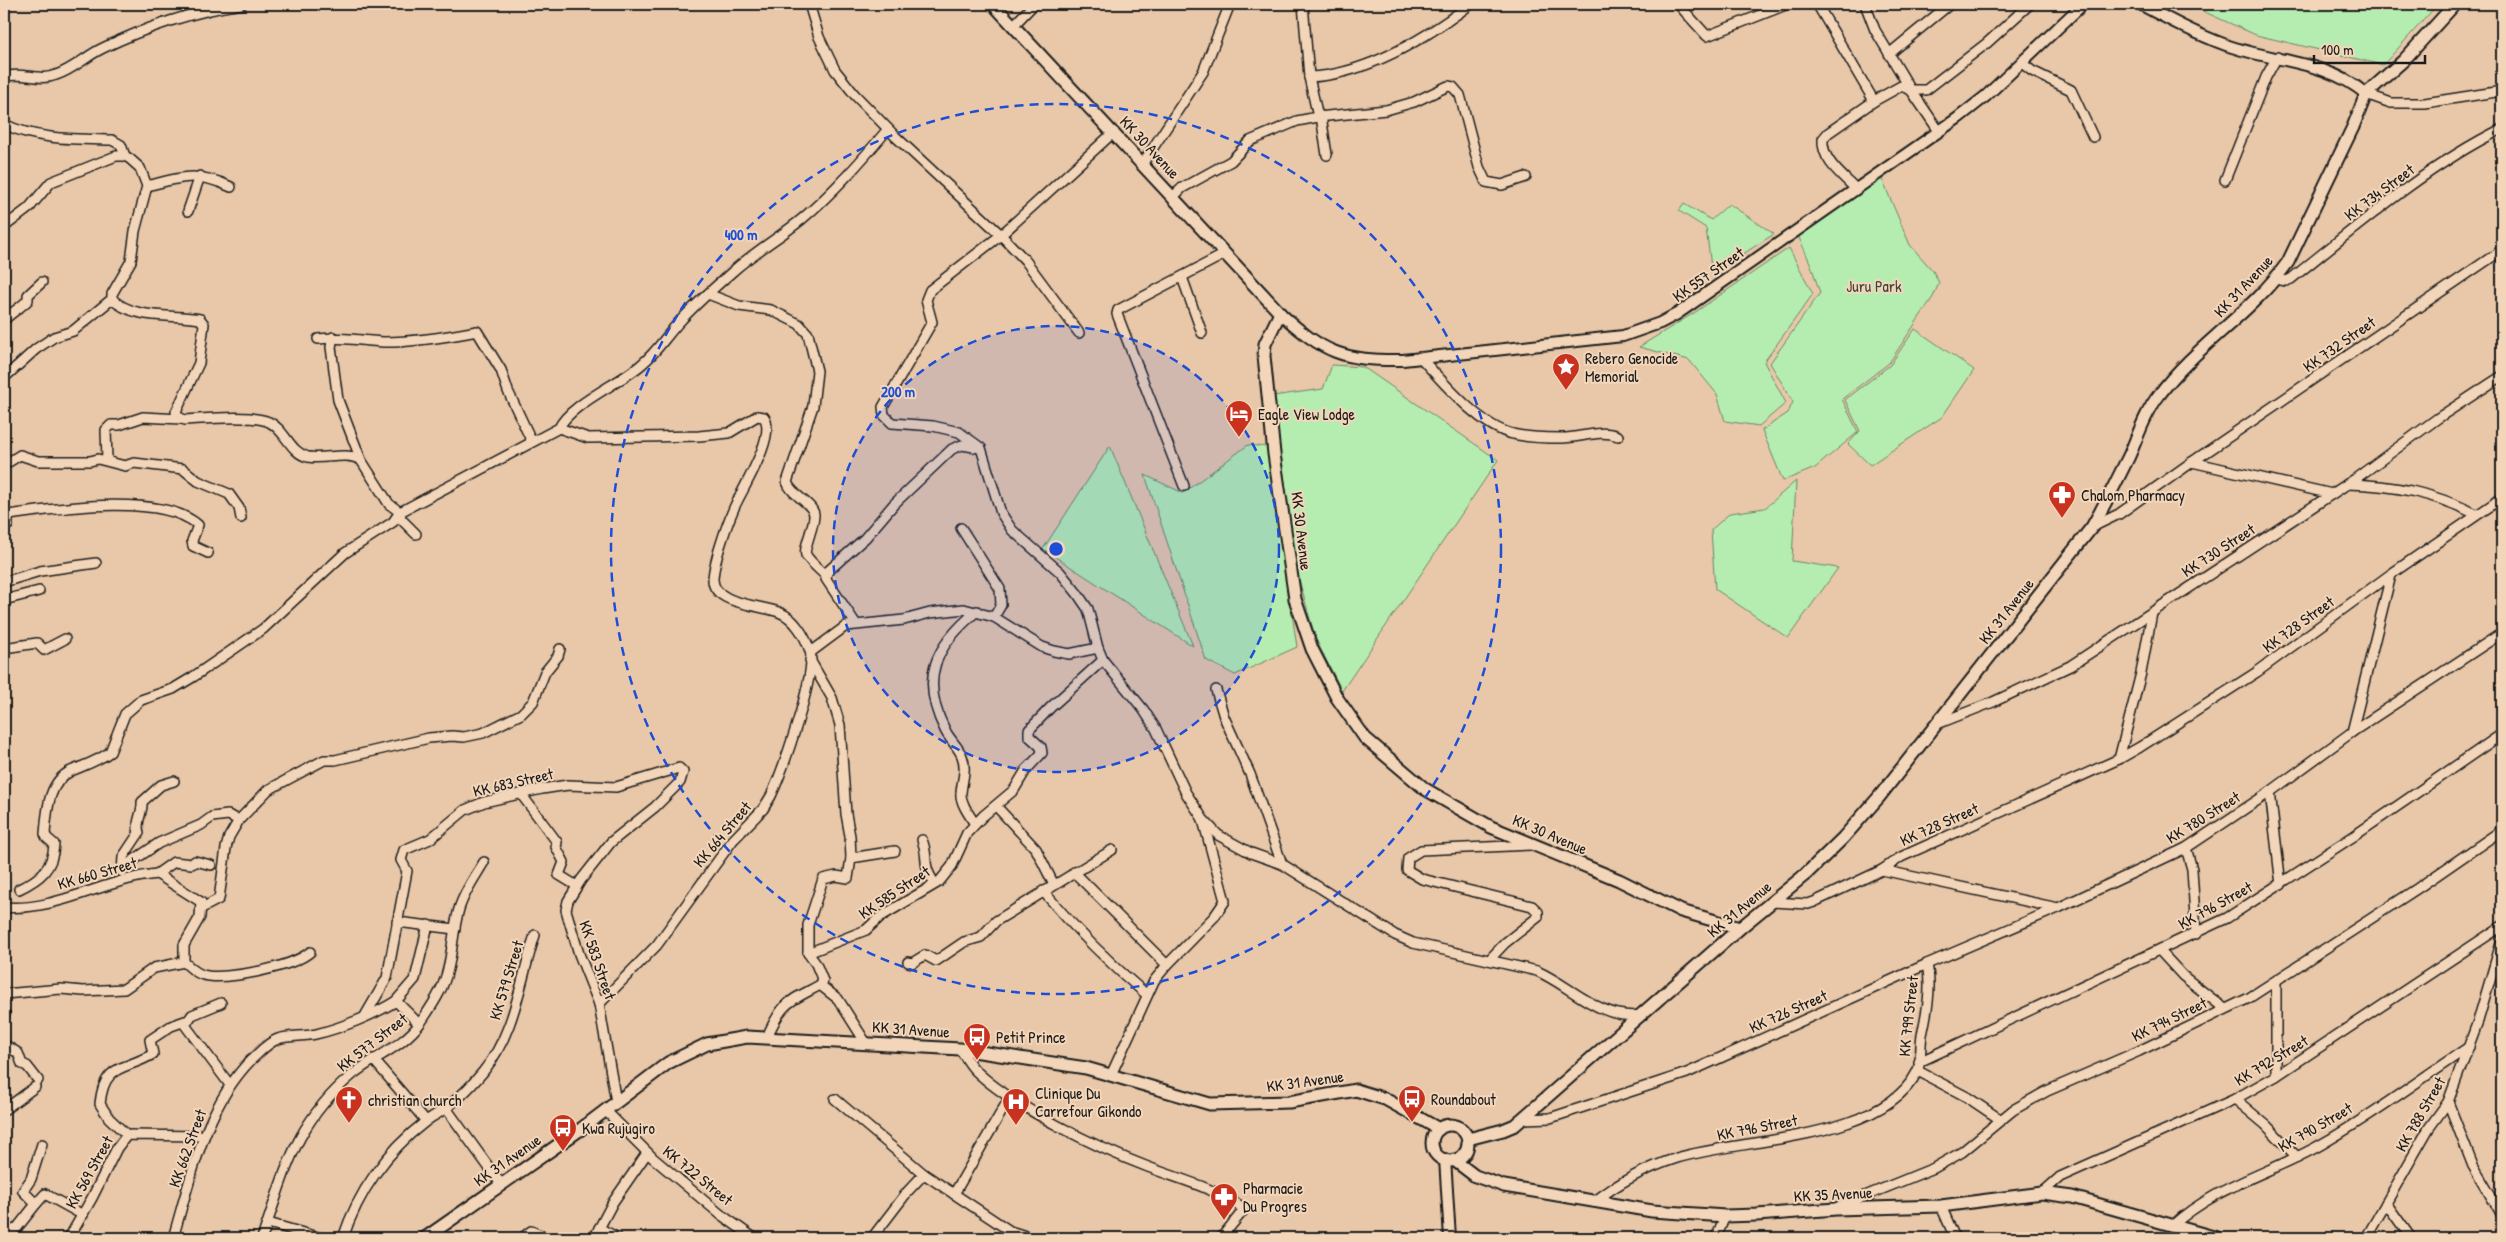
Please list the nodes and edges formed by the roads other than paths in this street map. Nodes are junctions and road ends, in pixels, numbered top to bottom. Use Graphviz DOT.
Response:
graph roads {
  1 [pos="242,4"];
  2 [pos="809,4"];
  3 [pos="993,4"];
  4 [pos="1034,4"];
  5 [pos="1230,4"];
  6 [pos="1303,4"];
  7 [pos="1471,4"];
  8 [pos="1678,4"];
  9 [pos="1788,4"];
  10 [pos="1817,4"];
  11 [pos="1865,4"];
  12 [pos="1950,4"];
  13 [pos="2030,4"];
  14 [pos="2083,4"];
  15 [pos="2140,4"];
  16 [pos="2455,4"];
  17 [pos="1013,26"];
  18 [pos="1889,54"];
  19 [pos="2276,57"];
  20 [pos="2022,63"];
  21 [pos="4,77"];
  22 [pos="1308,77"];
  23 [pos="1911,90"];
  24 [pos="2502,91"];
  25 [pos="2366,94"];
  26 [pos="1874,101"];
  27 [pos="1320,116"];
  28 [pos="4,124"];
  29 [pos="888,129"];
  30 [pos="2502,129"];
  31 [pos="1939,131"];
  32 [pos="1114,132"];
  33 [pos="2093,137"];
  34 [pos="126,156"];
  35 [pos="1327,156"];
  36 [pos="1143,164"];
  37 [pos="200,176"];
  38 [pos="1526,177"];
  39 [pos="2225,180"];
  40 [pos="147,186"];
  41 [pos="231,187"];
  42 [pos="1856,189"];
  43 [pos="1174,196"];
  44 [pos="188,211"];
  45 [pos="4,227"];
  46 [pos="1001,235"];
  47 [pos="2502,250"];
  48 [pos="1225,254"];
  49 [pos="1182,277"];
  50 [pos="2276,279"];
  51 [pos="42,282"];
  52 [pos="708,294"];
  53 [pos="112,299"];
  54 [pos="1280,313"];
  55 [pos="4,320"];
  56 [pos="1079,333"];
  57 [pos="1202,333"];
  58 [pos="333,337"];
  59 [pos="318,339"];
  60 [pos="1420,357"];
  61 [pos="2502,376"];
  62 [pos="4,378"];
  63 [pos="181,419"];
  64 [pos="559,428"];
  65 [pos="1618,436"];
  66 [pos="532,442"];
  67 [pos="980,448"];
  68 [pos="107,460"];
  69 [pos="361,460"];
  70 [pos="2192,462"];
  71 [pos="4,465"];
  72 [pos="2347,484"];
  73 [pos="1184,486"];
  74 [pos="2332,494"];
  75 [pos="2502,498"];
  76 [pos="400,512"];
  77 [pos="2476,514"];
  78 [pos="241,518"];
  79 [pos="4,527"];
  80 [pos="2092,527"];
  81 [pos="961,528"];
  82 [pos="416,534"];
  83 [pos="208,553"];
  84 [pos="96,563"];
  85 [pos="2391,574"];
  86 [pos="825,575"];
  87 [pos="4,582"];
  88 [pos="39,591"];
  89 [pos="4,600"];
  90 [pos="977,611"];
  91 [pos="2152,613"];
  92 [pos="994,617"];
  93 [pos="856,624"];
  94 [pos="2502,632"];
  95 [pos="66,639"];
  96 [pos="4,648"];
  97 [pos="1098,648"];
  98 [pos="560,649"];
  99 [pos="811,656"];
  100 [pos="1103,660"];
  101 [pos="1216,690"];
  102 [pos="1937,724"];
  103 [pos="2352,732"];
  104 [pos="2502,734"];
  105 [pos="2119,759"];
  106 [pos="174,781"];
  107 [pos="680,782"];
  108 [pos="2270,792"];
  109 [pos="523,793"];
  110 [pos="996,806"];
  111 [pos="1203,819"];
  112 [pos="239,820"];
  113 [pos="975,824"];
  114 [pos="2502,830"];
  115 [pos="922,840"];
  116 [pos="1536,844"];
  117 [pos="2186,848"];
  118 [pos="1112,850"];
  119 [pos="895,851"];
  120 [pos="852,858"];
  121 [pos="484,862"];
  122 [pos="1282,864"];
  123 [pos="211,865"];
  124 [pos="122,868"];
  125 [pos="1882,870"];
  126 [pos="1074,872"];
  127 [pos="156,874"];
  128 [pos="125,879"];
  129 [pos="935,884"];
  130 [pos="1054,884"];
  131 [pos="2281,885"];
  132 [pos="577,886"];
  133 [pos="19,888"];
  134 [pos="1043,891"];
  135 [pos="1771,902"];
  136 [pos="4,907"];
  137 [pos="202,908"];
  138 [pos="2058,908"];
  139 [pos="397,922"];
  140 [pos="428,925"];
  141 [pos="2502,926"];
  142 [pos="1740,928"];
  143 [pos="455,929"];
  144 [pos="2196,934"];
  145 [pos="535,935"];
  146 [pos="2502,940"];
  147 [pos="2160,951"];
  148 [pos="310,952"];
  149 [pos="808,953"];
  150 [pos="1489,960"];
  151 [pos="184,962"];
  152 [pos="908,962"];
  153 [pos="1927,964"];
  154 [pos="1167,965"];
  155 [pos="2276,983"];
  156 [pos="820,985"];
  157 [pos="4,994"];
  158 [pos="1147,995"];
  159 [pos="396,1002"];
  160 [pos="221,1003"];
  161 [pos="599,1004"];
  162 [pos="2225,1009"];
  163 [pos="1643,1015"];
  164 [pos="365,1016"];
  165 [pos="185,1022"];
  166 [pos="420,1024"];
  167 [pos="766,1037"];
  168 [pos="866,1043"];
  169 [pos="4,1044"];
  170 [pos="2469,1047"];
  171 [pos="960,1049"];
  172 [pos="373,1059"];
  173 [pos="1918,1066"];
  174 [pos="1111,1074"];
  175 [pos="2276,1076"];
  176 [pos="230,1085"];
  177 [pos="1010,1097"];
  178 [pos="835,1099"];
  179 [pos="2235,1099"];
  180 [pos="616,1102"];
  181 [pos="2448,1102"];
  182 [pos="446,1108"];
  183 [pos="4,1110"];
  184 [pos="605,1110"];
  185 [pos="1523,1119"];
  186 [pos="2001,1120"];
  187 [pos="426,1121"];
  188 [pos="1439,1129"];
  189 [pos="128,1135"];
  190 [pos="204,1136"];
  191 [pos="1468,1139"];
  192 [pos="42,1144"];
  193 [pos="648,1153"];
  194 [pos="2297,1157"];
  195 [pos="1450,1160"];
  196 [pos="924,1174"];
  197 [pos="501,1184"];
  198 [pos="2042,1193"];
  199 [pos="954,1194"];
  200 [pos="1594,1202"];
  201 [pos="2386,1202"];
  202 [pos="36,1204"];
  203 [pos="1941,1206"];
  204 [pos="1836,1208"];
  205 [pos="83,1214"];
  206 [pos="2502,1215"];
  207 [pos="1725,1216"];
  208 [pos="268,1223"];
  209 [pos="2172,1226"];
  210 [pos="599,1228"];
  211 [pos="4,1235"];
  212 [pos="2202,1237"];
  213 [pos="69,1238"];
  214 [pos="173,1238"];
  215 [pos="262,1238"];
  216 [pos="321,1238"];
  217 [pos="343,1238"];
  218 [pos="425,1238"];
  219 [pos="522,1238"];
  220 [pos="548,1238"];
  221 [pos="594,1238"];
  222 [pos="618,1238"];
  223 [pos="754,1238"];
  224 [pos="872,1238"];
  225 [pos="1032,1238"];
  226 [pos="1221,1238"];
  227 [pos="1450,1238"];
  228 [pos="1716,1238"];
  229 [pos="1955,1238"];
  230 [pos="2217,1238"];
  231 [pos="2366,1238"];
  232 [pos="2411,1238"];
  1 -- 21 [label="street"];
  2 -- 29 [label="street"];
  3 -- 17 [label="main road, KK 30 Avenue"];
  4 -- 17 [label="street"];
  5 -- 36 [label="street"];
  6 -- 22 [label="street"];
  7 -- 22 [label="street"];
  8 -- 9 [label="street"];
  10 -- 26 [label="street"];
  11 -- 18 [label="street"];
  12 -- 18 [label="street"];
  13 -- 23 [label="street"];
  14 -- 20 [label="street, KK 557 Street"];
  15 -- 19 [label="street"];
  16 -- 25 [label="main road, KK 31 Avenue"];
  17 -- 32 [label="main road, KK 30 Avenue"];
  18 -- 23 [label="street"];
  19 -- 25 [label="street"];
  19 -- 39 [label="street"];
  20 -- 31 [label="street, KK 557 Street"];
  20 -- 33 [label="street"];
  22 -- 27 [label="street"];
  23 -- 26 [label="street"];
  23 -- 31 [label="street"];
  24 -- 25 [label="street"];
  25 -- 50 [label="main road, KK 31 Avenue"];
  26 -- 42 [label="street"];
  27 -- 35 [label="street"];
  27 -- 38 [label="street"];
  27 -- 43 [label="street"];
  28 -- 34 [label="street"];
  29 -- 46 [label="street"];
  29 -- 52 [label="street"];
  30 -- 50 [label="street, KK 734 Street"];
  31 -- 42 [label="street, KK 557 Street"];
  32 -- 36 [label="main road, KK 30 Avenue"];
  32 -- 46 [label="street"];
  34 -- 40 [label="street"];
  34 -- 45 [label="street"];
  36 -- 43 [label="main road, KK 30 Avenue"];
  37 -- 40 [label="street"];
  37 -- 41 [label="street"];
  37 -- 44 [label="street"];
  40 -- 53 [label="street"];
  42 -- 60 [label="street, KK 557 Street"];
  43 -- 48 [label="main road, KK 30 Avenue"];
  46 -- 56 [label="street"];
  46 -- 67 [label="street"];
  47 -- 70 [label="street, KK 732 Street"];
  48 -- 49 [label="street"];
  48 -- 54 [label="main road, KK 30 Avenue"];
  49 -- 57 [label="street"];
  49 -- 73 [label="street"];
  50 -- 80 [label="main road, KK 31 Avenue"];
  51 -- 55 [label="street"];
  52 -- 64 [label="street"];
  52 -- 86 [label="street"];
  53 -- 62 [label="street"];
  53 -- 63 [label="street"];
  54 -- 60 [label="street, KK 557 Street"];
  54 -- 116 [label="main road, KK 30 Avenue"];
  58 -- 59 [label="street"];
  58 -- 66 [label="street"];
  58 -- 69 [label="street"];
  60 -- 65 [label="street"];
  61 -- 72 [label="street, KK 730 Street"];
  63 -- 68 [label="street"];
  63 -- 69 [label="street"];
  64 -- 66 [label="street"];
  64 -- 99 [label="street"];
  66 -- 76 [label="street"];
  67 -- 86 [label="street"];
  67 -- 97 [label="street"];
  68 -- 71 [label="street"];
  68 -- 78 [label="street"];
  69 -- 76 [label="street"];
  70 -- 74 [label="street"];
  70 -- 80 [label="street, KK 732 Street"];
  72 -- 74 [label="street, KK 730 Street"];
  72 -- 77 [label="street"];
  74 -- 91 [label="street, KK 730 Street"];
  75 -- 77 [label="street, KK 728 Street"];
  76 -- 82 [label="street"];
  76 -- 133 [label="street"];
  77 -- 85 [label="street, KK 728 Street"];
  79 -- 83 [label="street"];
  80 -- 102 [label="main road, KK 31 Avenue"];
  81 -- 92 [label="street"];
  84 -- 87 [label="street"];
  85 -- 103 [label="street"];
  85 -- 105 [label="street, KK 728 Street"];
  86 -- 93 [label="street"];
  88 -- 89 [label="street"];
  90 -- 92 [label="street"];
  90 -- 93 [label="street"];
  90 -- 113 [label="street"];
  91 -- 102 [label="street, KK 730 Street"];
  91 -- 105 [label="street"];
  92 -- 97 [label="street"];
  93 -- 99 [label="street"];
  94 -- 103 [label="street, KK 780 Street"];
  95 -- 96 [label="street"];
  97 -- 100 [label="street"];
  98 -- 112 [label="street"];
  99 -- 120 [label="street"];
  99 -- 161 [label="street, KK 664 Street"];
  100 -- 110 [label="street, KK 585 Street"];
  100 -- 111 [label="street"];
  101 -- 122 [label="street"];
  102 -- 135 [label="main road, KK 31 Avenue"];
  103 -- 108 [label="street, KK 780 Street"];
  104 -- 131 [label="street, KK 796 Street"];
  105 -- 125 [label="street, KK 728 Street"];
  106 -- 124 [label="street"];
  107 -- 109 [label="street, KK 683 Street"];
  107 -- 132 [label="street, KK 583 Street"];
  108 -- 117 [label="street, KK 780 Street"];
  108 -- 131 [label="street"];
  109 -- 132 [label="street"];
  109 -- 139 [label="street, KK 683 Street"];
  110 -- 113 [label="street, KK 585 Street"];
  110 -- 130 [label="street"];
  111 -- 122 [label="street"];
  111 -- 154 [label="street"];
  112 -- 124 [label="street"];
  112 -- 137 [label="street"];
  113 -- 129 [label="street, KK 585 Street"];
  114 -- 155 [label="street, KK 794 Street"];
  115 -- 129 [label="street"];
  116 -- 142 [label="main road, KK 30 Avenue"];
  116 -- 150 [label="street"];
  117 -- 138 [label="street, KK 780 Street"];
  117 -- 144 [label="street"];
  118 -- 126 [label="street"];
  119 -- 120 [label="street"];
  120 -- 149 [label="street"];
  121 -- 143 [label="street, KK 577 Street"];
  122 -- 150 [label="street"];
  123 -- 127 [label="street"];
  124 -- 128 [label="street"];
  125 -- 135 [label="street, KK 728 Street"];
  125 -- 138 [label="street"];
  126 -- 130 [label="street"];
  126 -- 154 [label="street"];
  127 -- 128 [label="street, KK 660 Street"];
  127 -- 137 [label="street, KK 660 Street"];
  128 -- 136 [label="street, KK 660 Street"];
  129 -- 149 [label="street, KK 585 Street"];
  130 -- 134 [label="street"];
  131 -- 144 [label="street, KK 796 Street"];
  132 -- 161 [label="street, KK 583 Street"];
  134 -- 152 [label="street"];
  134 -- 158 [label="street"];
  135 -- 142 [label="main road, KK 31 Avenue"];
  137 -- 151 [label="street"];
  138 -- 153 [label="street, KK 726 Street"];
  139 -- 140 [label="street"];
  139 -- 164 [label="street, KK 683 Street"];
  140 -- 143 [label="street"];
  140 -- 159 [label="street"];
  141 -- 175 [label="street, KK 792 Street"];
  142 -- 163 [label="main road, KK 31 Avenue"];
  143 -- 166 [label="street, KK 577 Street"];
  144 -- 147 [label="street, KK 796 Street"];
  145 -- 182 [label="street, KK 579 Street"];
  146 -- 170 [label="street, KK 788 Street"];
  147 -- 162 [label="street"];
  147 -- 173 [label="street, KK 796 Street"];
  148 -- 151 [label="street"];
  149 -- 156 [label="street"];
  150 -- 163 [label="street"];
  151 -- 157 [label="street"];
  153 -- 173 [label="street, KK 799 Street"];
  153 -- 185 [label="street, KK 726 Street"];
  154 -- 158 [label="street"];
  155 -- 162 [label="street, KK 794 Street"];
  155 -- 175 [label="street"];
  156 -- 167 [label="street"];
  156 -- 168 [label="street"];
  158 -- 174 [label="street"];
  159 -- 164 [label="street, KK 662 Street"];
  159 -- 166 [label="street"];
  160 -- 165 [label="street"];
  161 -- 180 [label="street, KK 583 Street"];
  162 -- 186 [label="street, KK 794 Street"];
  163 -- 185 [label="main road, KK 31 Avenue"];
  164 -- 176 [label="street, KK 662 Street"];
  165 -- 176 [label="street"];
  165 -- 189 [label="street"];
  166 -- 172 [label="street, KK 577 Street"];
  167 -- 168 [label="main road, KK 31 Avenue"];
  167 -- 180 [label="main road, KK 31 Avenue"];
  168 -- 171 [label="main road, KK 31 Avenue"];
  169 -- 183 [label="street"];
  170 -- 181 [label="street, KK 788 Street"];
  170 -- 194 [label="street, KK 790 Street"];
  171 -- 174 [label="main road, KK 31 Avenue"];
  171 -- 177 [label="street"];
  172 -- 187 [label="street"];
  172 -- 208 [label="street, KK 577 Street"];
  173 -- 186 [label="street"];
  173 -- 200 [label="street, KK 796 Street"];
  174 -- 188 [label="main road, KK 31 Avenue"];
  175 -- 179 [label="street, KK 792 Street"];
  176 -- 190 [label="street, KK 662 Street"];
  177 -- 199 [label="street"];
  177 -- 226 [label="street"];
  178 -- 196 [label="street"];
  179 -- 194 [label="street"];
  179 -- 198 [label="street, KK 792 Street"];
  180 -- 184 [label="main road, KK 31 Avenue"];
  181 -- 201 [label="street, KK 788 Street"];
  181 -- 206 [label="street"];
  182 -- 187 [label="street, KK 579 Street"];
  182 -- 197 [label="street"];
  184 -- 193 [label="street, KK 722 Street"];
  184 -- 197 [label="main road, KK 31 Avenue"];
  185 -- 191 [label="main road, KK 31 Avenue"];
  186 -- 204 [label="street, KK 794 Street"];
  187 -- 217 [label="street, KK 579 Street"];
  188 -- 191 [label="main road"];
  188 -- 195 [label="main road"];
  189 -- 190 [label="street, KK 569 Street"];
  189 -- 205 [label="street, KK 569 Street"];
  190 -- 214 [label="street, KK 662 Street"];
  191 -- 195 [label="main road"];
  192 -- 202 [label="street"];
  193 -- 210 [label="street"];
  193 -- 223 [label="street, KK 722 Street"];
  194 -- 209 [label="street, KK 790 Street"];
  195 -- 200 [label="main road, KK 35 Avenue"];
  195 -- 227 [label="street"];
  196 -- 199 [label="street"];
  196 -- 224 [label="street"];
  197 -- 218 [label="main road, KK 31 Avenue"];
  198 -- 203 [label="main road, KK 35 Avenue"];
  198 -- 209 [label="main road, KK 35 Avenue"];
  199 -- 225 [label="street"];
  200 -- 207 [label="main road, KK 35 Avenue"];
  201 -- 231 [label="street, KK 788 Street"];
  201 -- 232 [label="street"];
  202 -- 205 [label="street"];
  202 -- 211 [label="street"];
  203 -- 204 [label="main road, KK 35 Avenue"];
  203 -- 229 [label="street"];
  204 -- 207 [label="main road, KK 35 Avenue"];
  205 -- 213 [label="street, KK 569 Street"];
  207 -- 228 [label="street"];
  208 -- 215 [label="street, KK 577 Street"];
  208 -- 216 [label="street"];
  209 -- 212 [label="main road, KK 35 Avenue"];
  210 -- 221 [label="street"];
  210 -- 222 [label="street"];
  212 -- 230 [label="main road, KK 35 Avenue"];
  219 -- 220 [label="street"];
}
